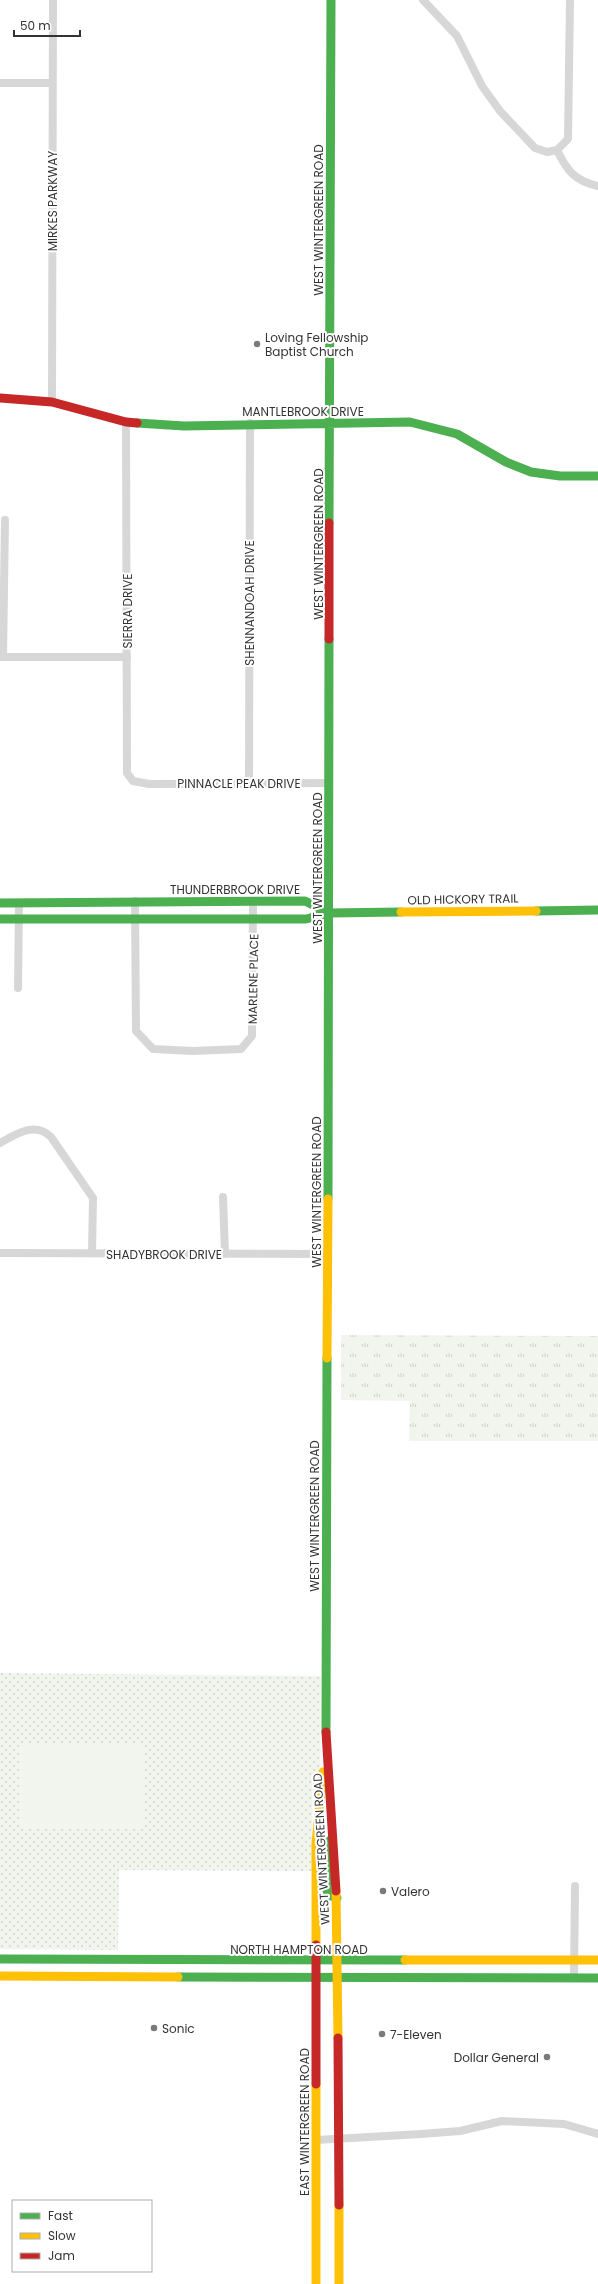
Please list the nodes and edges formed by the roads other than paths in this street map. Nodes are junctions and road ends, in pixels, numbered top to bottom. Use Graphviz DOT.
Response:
graph roads {
  1 [pos="53,0"];
  2 [pos="331,0"];
  3 [pos="423,0"];
  4 [pos="570,0"];
  5 [pos="0,83"];
  6 [pos="52,83"];
  7 [pos="557,150"];
  8 [pos="598,186"];
  9 [pos="0,398"];
  10 [pos="52,402"];
  11 [pos="126,422"];
  12 [pos="250,423"];
  13 [pos="330,423"];
  14 [pos="598,476"];
  15 [pos="5,520"];
  16 [pos="2,657"];
  17 [pos="127,657"];
  18 [pos="249,783"];
  19 [pos="329,783"];
  20 [pos="149,784"];
  21 [pos="134,901"];
  22 [pos="253,901"];
  23 [pos="0,903"];
  24 [pos="19,903"];
  25 [pos="598,910"];
  26 [pos="329,913"];
  27 [pos="135,918"];
  28 [pos="254,918"];
  29 [pos="0,919"];
  30 [pos="19,919"];
  31 [pos="18,988"];
  32 [pos="0,1144"];
  33 [pos="223,1197"];
  34 [pos="0,1253"];
  35 [pos="92,1253"];
  36 [pos="225,1254"];
  37 [pos="328,1254"];
  38 [pos="326,1737"];
  39 [pos="323,1771"];
  40 [pos="575,1886"];
  41 [pos="337,1898"];
  42 [pos="0,1959"];
  43 [pos="114,1960"];
  44 [pos="316,1960"];
  45 [pos="337,1960"];
  46 [pos="574,1960"];
  47 [pos="598,1960"];
  48 [pos="0,1976"];
  49 [pos="114,1977"];
  50 [pos="316,1978"];
  51 [pos="338,1978"];
  52 [pos="574,1978"];
  53 [pos="598,1978"];
  54 [pos="598,2134"];
  55 [pos="338,2139"];
  56 [pos="316,2140"];
  57 [pos="316,2284"];
  58 [pos="339,2284"];
  1 -- 6 [label="street, MIRKES PARKWAY"];
  2 -- 13 [label="main road, WEST WINTERGREEN ROAD"];
  3 -- 7 [label="street"];
  4 -- 7 [label="street"];
  5 -- 6 [label="street"];
  6 -- 10 [label="street, MIRKES PARKWAY"];
  7 -- 8 [label="street"];
  9 -- 10 [label="main road, MANTLEBROOK DRIVE"];
  10 -- 11 [label="main road, MANTLEBROOK DRIVE"];
  11 -- 12 [label="main road, MANTLEBROOK DRIVE"];
  11 -- 17 [label="street, SIERRA DRIVE"];
  12 -- 13 [label="main road, MANTLEBROOK DRIVE"];
  12 -- 18 [label="street, SHENNANDOAH DRIVE"];
  13 -- 14 [label="main road, MANTLEBROOK DRIVE"];
  13 -- 19 [label="main road, WEST WINTERGREEN ROAD"];
  15 -- 16 [label="street"];
  16 -- 17 [label="street"];
  17 -- 20 [label="street, SIERRA DRIVE"];
  18 -- 19 [label="street, PINNACLE PEAK DRIVE"];
  18 -- 20 [label="street, PINNACLE PEAK DRIVE"];
  19 -- 26 [label="main road, WEST WINTERGREEN ROAD"];
  21 -- 22 [label="main road, THUNDERBROOK DRIVE"];
  21 -- 24 [label="main road, THUNDERBROOK DRIVE"];
  21 -- 27 [label="street, MARLENE PLACE"];
  22 -- 26 [label="main road, THUNDERBROOK DRIVE"];
  22 -- 28 [label="street, MARLENE PLACE"];
  23 -- 24 [label="main road, THUNDERBROOK DRIVE"];
  24 -- 30 [label="street"];
  25 -- 26 [label="main road, OLD HICKORY TRAIL"];
  26 -- 28 [label="main road"];
  26 -- 37 [label="main road, WEST WINTERGREEN ROAD"];
  27 -- 28 [label="main road"];
  27 -- 28 [label="street, MARLENE PLACE"];
  27 -- 30 [label="main road"];
  29 -- 30 [label="main road"];
  30 -- 31 [label="street"];
  32 -- 35 [label="street"];
  33 -- 36 [label="street"];
  34 -- 35 [label="street, SHADYBROOK DRIVE"];
  35 -- 36 [label="street, SHADYBROOK DRIVE"];
  36 -- 37 [label="street, SHADYBROOK DRIVE"];
  37 -- 38 [label="main road, WEST WINTERGREEN ROAD"];
  38 -- 39 [label="main road, WEST WINTERGREEN ROAD"];
  38 -- 41 [label="main road, WEST WINTERGREEN ROAD"];
  39 -- 41 [label="main road"];
  39 -- 44 [label="main road, WEST WINTERGREEN ROAD"];
  40 -- 46 [label="street"];
  41 -- 45 [label="main road, WEST WINTERGREEN ROAD"];
  42 -- 43 [label="main road, NORTH HAMPTON ROAD"];
  43 -- 44 [label="main road, NORTH HAMPTON ROAD"];
  43 -- 49 [label="main road"];
  44 -- 45 [label="main road, NORTH HAMPTON ROAD"];
  44 -- 50 [label="main road, EAST WINTERGREEN ROAD"];
  45 -- 46 [label="main road, NORTH HAMPTON ROAD"];
  45 -- 51 [label="main road"];
  46 -- 47 [label="main road, NORTH HAMPTON ROAD"];
  46 -- 52 [label="street"];
  48 -- 49 [label="main road"];
  49 -- 50 [label="main road"];
  50 -- 51 [label="main road"];
  50 -- 56 [label="main road, EAST WINTERGREEN ROAD"];
  51 -- 52 [label="main road"];
  51 -- 55 [label="main road"];
  52 -- 53 [label="main road"];
  54 -- 55 [label="street"];
  55 -- 56 [label="street"];
  55 -- 58 [label="main road"];
  56 -- 57 [label="main road, EAST WINTERGREEN ROAD"];
}
